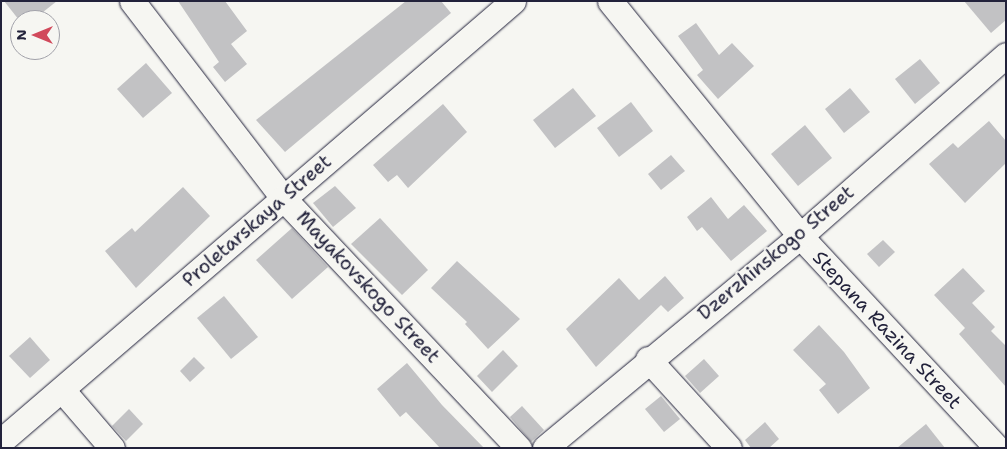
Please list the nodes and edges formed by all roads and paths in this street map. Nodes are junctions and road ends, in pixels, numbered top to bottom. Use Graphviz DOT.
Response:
graph roads {
  1 [pos="132,1"];
  2 [pos="513,1"];
  3 [pos="610,1"];
  4 [pos="1006,56"];
  5 [pos="283,198"];
  6 [pos="800,236"];
  7 [pos="648,359"];
  8 [pos="63,390"];
  9 [pos="1,441"];
  10 [pos="112,448"];
  11 [pos="519,448"];
  12 [pos="545,448"];
  13 [pos="729,448"];
  14 [pos="996,448"];
  1 -- 5 [label="street, Mayakovskogo Street"];
  2 -- 5 [label="street, Proletarskaya Street"];
  3 -- 6 [label="street, Stepana Razina Street"];
  4 -- 6 [label="street, Dzerzhinskogo Street"];
  5 -- 8 [label="street, Proletarskaya Street"];
  5 -- 11 [label="street, Mayakovskogo Street"];
  6 -- 7 [label="street, Dzerzhinskogo Street"];
  6 -- 14 [label="street, Stepana Razina Street"];
  7 -- 12 [label="street, Dzerzhinskogo Street"];
  7 -- 13 [label="street"];
  8 -- 9 [label="street, Proletarskaya Street"];
  8 -- 10 [label="street"];
}
